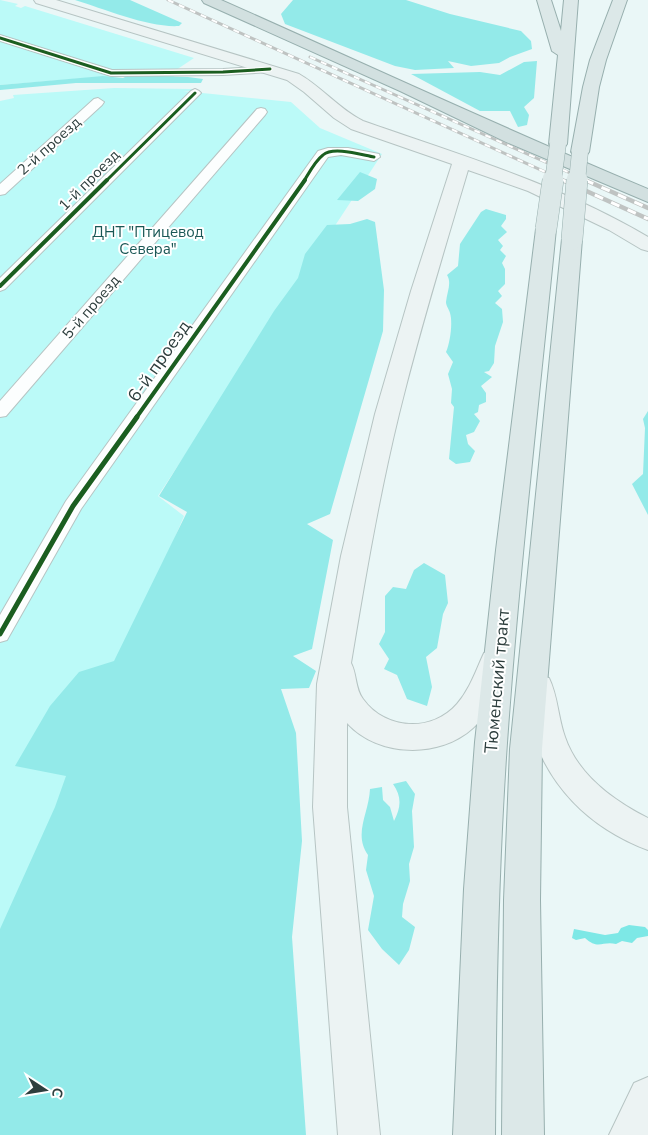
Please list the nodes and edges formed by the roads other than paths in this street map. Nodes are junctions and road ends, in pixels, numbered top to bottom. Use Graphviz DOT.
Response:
graph roads {
  1 [pos="41,0"];
  2 [pos="209,0"];
  3 [pos="544,0"];
  4 [pos="571,0"];
  5 [pos="617,5"];
  6 [pos="0,38"];
  7 [pos="270,69"];
  8 [pos="563,69"];
  9 [pos="195,93"];
  10 [pos="98,102"];
  11 [pos="261,112"];
  12 [pos="406,142"];
  13 [pos="374,157"];
  14 [pos="462,161"];
  15 [pos="519,181"];
  16 [pos="0,191"];
  17 [pos="648,196"];
  18 [pos="447,206"];
  19 [pos="648,245"];
  20 [pos="7,270"];
  21 [pos="0,286"];
  22 [pos="0,412"];
  23 [pos="0,634"];
  24 [pos="339,637"];
  25 [pos="499,650"];
  26 [pos="535,656"];
  27 [pos="648,835"];
  28 [pos="648,1097"];
  29 [pos="359,1135"];
  30 [pos="474,1135"];
  31 [pos="523,1135"];
  32 [pos="630,1135"];
  1 -- 7 [label="main road"];
  2 -- 17 [label="highway"];
  3 -- 8 [label="main road"];
  4 -- 8 [label="main road"];
  5 -- 26 [label="main road, Тюменский тракт, bridge"];
  6 -- 7 [label="street"];
  7 -- 12 [label="main road"];
  8 -- 25 [label="main road, Тюменский тракт, bridge"];
  9 -- 20 [label="street, 1-й проезд"];
  10 -- 16 [label="street, 2-й проезд"];
  11 -- 22 [label="street, 5-й проезд"];
  12 -- 14 [label="main road"];
  12 -- 18 [label="main road"];
  13 -- 23 [label="street, 6-й проезд"];
  14 -- 15 [label="main road"];
  14 -- 18 [label="main road"];
  15 -- 18 [label="main road"];
  15 -- 19 [label="main road"];
  18 -- 24 [label="main road"];
  20 -- 21 [label="street, 1-й проезд"];
  24 -- 25 [label="main road"];
  24 -- 29 [label="main road"];
  25 -- 30 [label="main road, Тюменский тракт"];
  26 -- 27 [label="main road"];
  26 -- 31 [label="main road, Тюменский тракт"];
  28 -- 32 [label="main road"];
}
